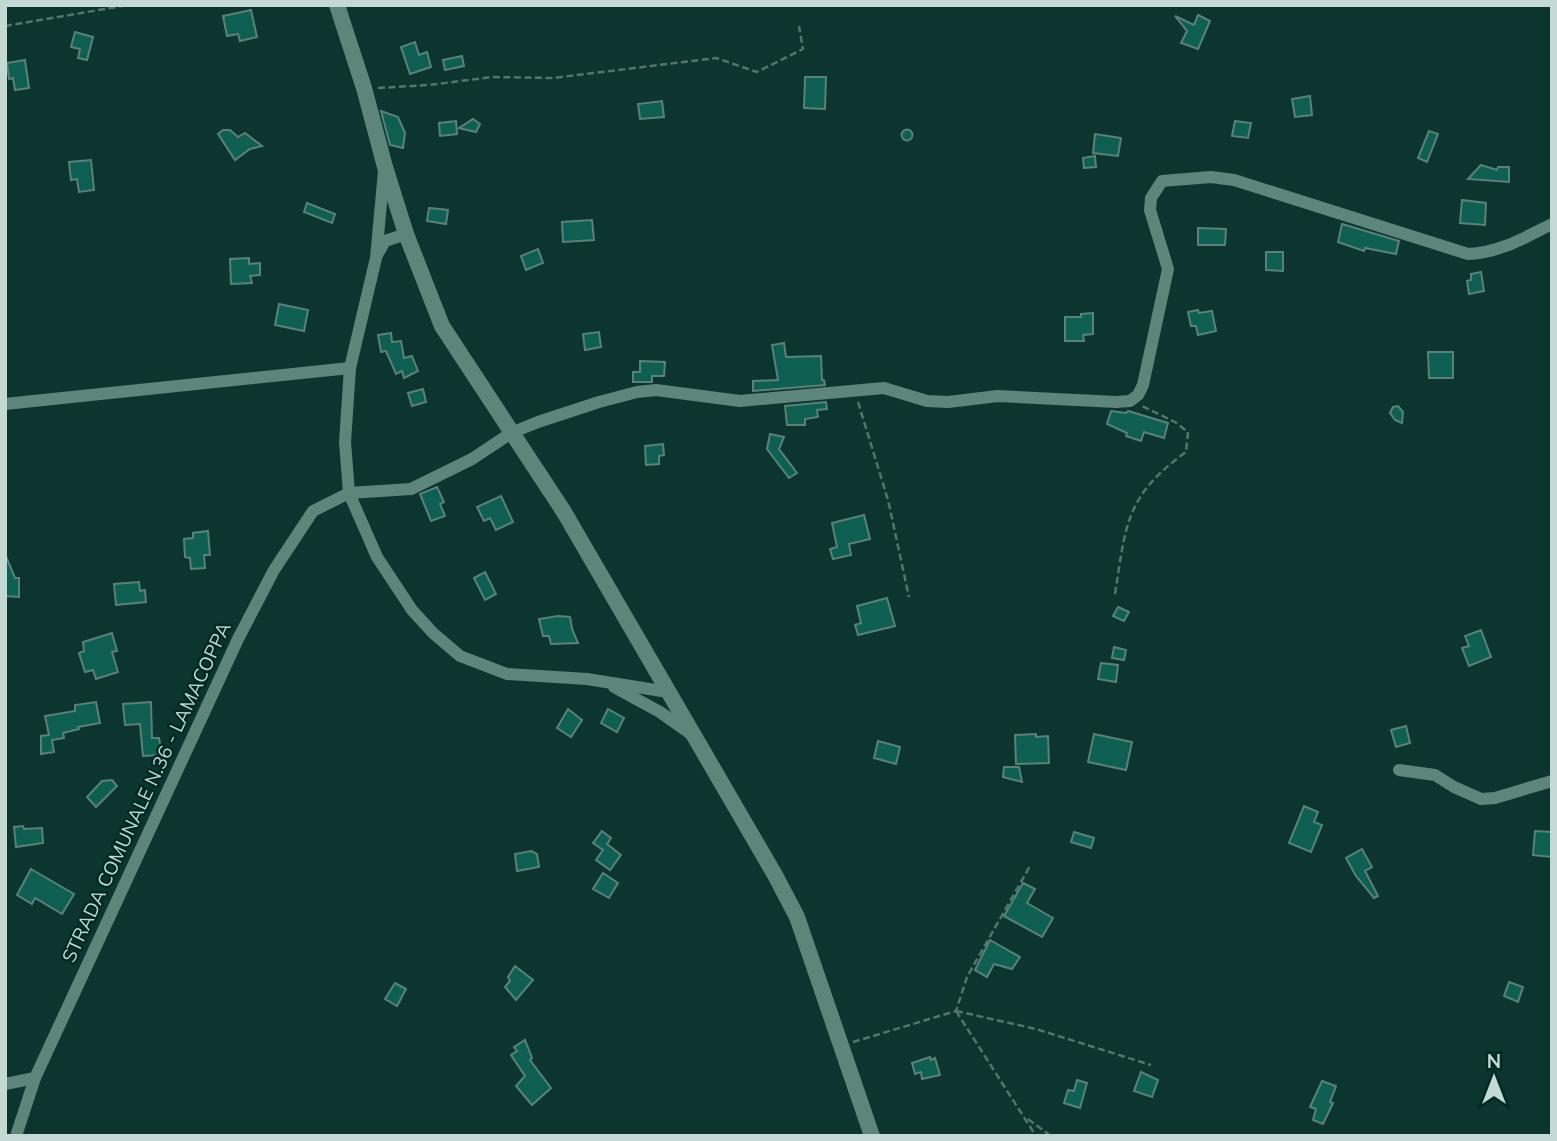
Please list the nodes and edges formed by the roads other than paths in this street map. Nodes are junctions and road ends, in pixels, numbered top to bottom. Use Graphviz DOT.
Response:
graph roads {
  1 [pos="337,5"];
  2 [pos="385,167"];
  3 [pos="1552,224"];
  4 [pos="406,234"];
  5 [pos="376,258"];
  6 [pos="350,368"];
  7 [pos="5,404"];
  8 [pos="511,433"];
  9 [pos="349,493"];
  10 [pos="587,679"];
  11 [pos="668,692"];
  12 [pos="693,734"];
  13 [pos="1399,770"];
  14 [pos="1552,780"];
  15 [pos="35,1078"];
  16 [pos="5,1084"];
  17 [pos="16,1136"];
  18 [pos="872,1136"];
  1 -- 2 [label="main road"];
  2 -- 4 [label="main road"];
  2 -- 5 [label="street"];
  3 -- 8 [label="street"];
  4 -- 5 [label="street"];
  4 -- 8 [label="main road"];
  5 -- 6 [label="street"];
  6 -- 7 [label="street"];
  6 -- 9 [label="street"];
  8 -- 9 [label="street"];
  8 -- 11 [label="main road"];
  9 -- 10 [label="street"];
  9 -- 15 [label="street, STRADA COMUNALE N.36 - LAMACOPPA"];
  10 -- 11 [label="street"];
  10 -- 12 [label="street"];
  11 -- 12 [label="main road"];
  12 -- 18 [label="main road"];
  13 -- 14 [label="street"];
  15 -- 16 [label="street"];
  15 -- 17 [label="street, STRADA COMUNALE N.36 - LAMACOPPA"];
}
